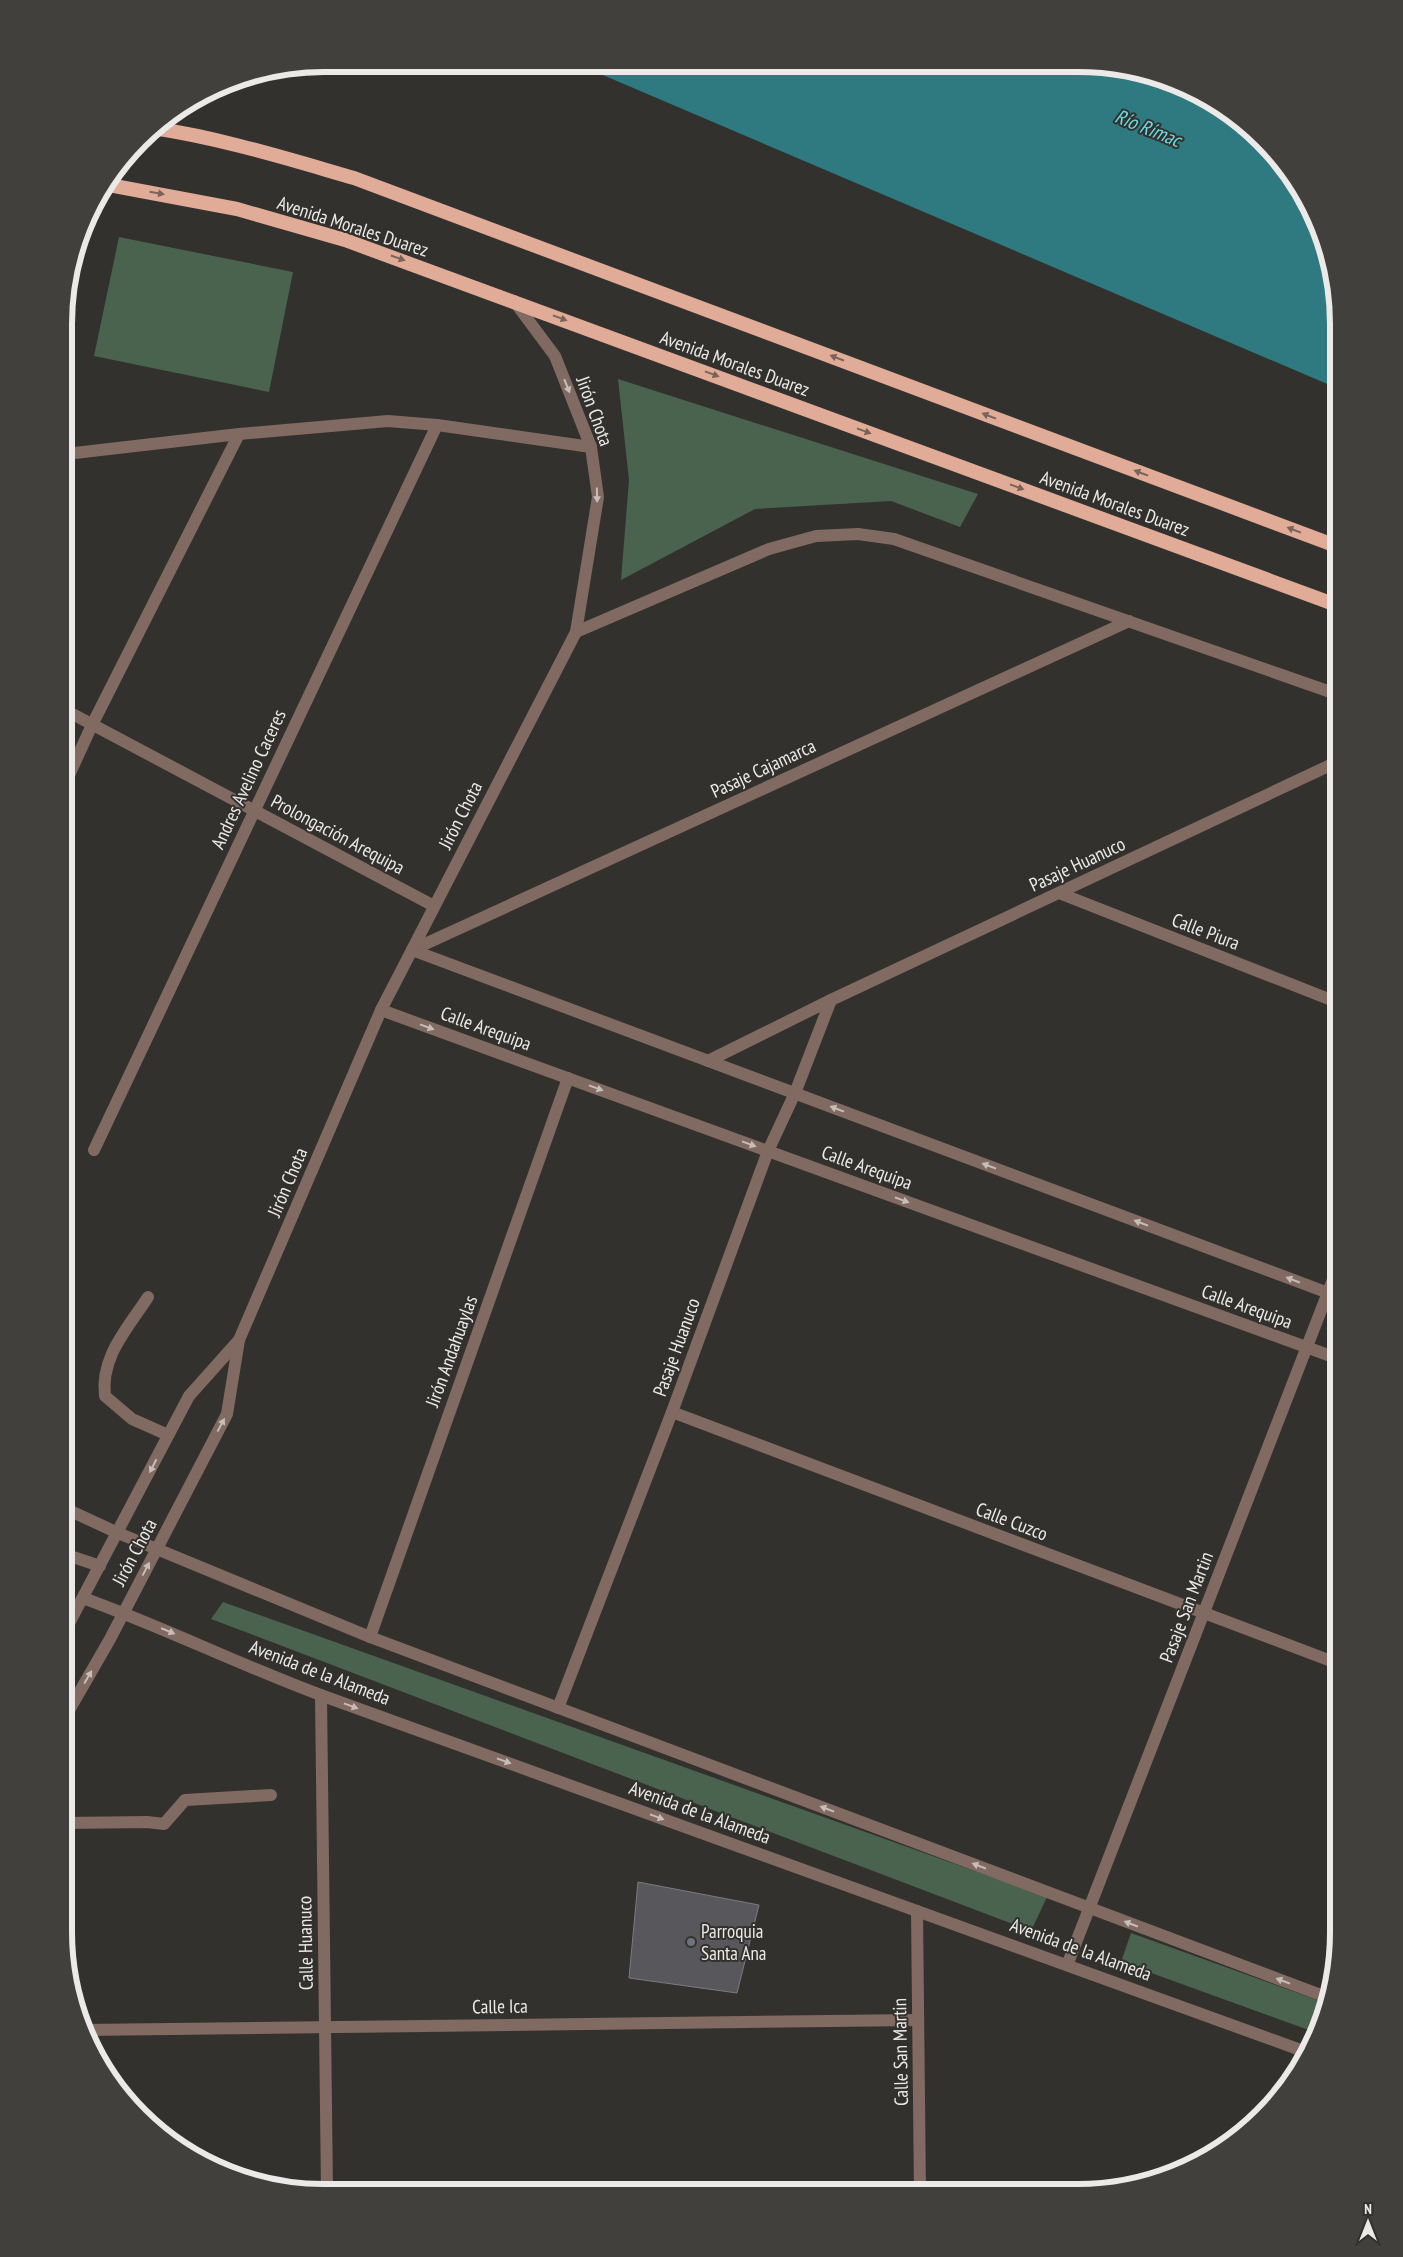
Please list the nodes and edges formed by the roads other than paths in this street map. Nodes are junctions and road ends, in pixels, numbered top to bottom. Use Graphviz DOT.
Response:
graph roads {
  1 [pos="164,130"];
  2 [pos="114,186"];
  3 [pos="514,301"];
  4 [pos="437,425"];
  5 [pos="239,434"];
  6 [pos="591,447"];
  7 [pos="72,453"];
  8 [pos="1330,544"];
  9 [pos="1330,603"];
  10 [pos="1129,621"];
  11 [pos="576,632"];
  12 [pos="1330,692"];
  13 [pos="72,714"];
  14 [pos="92,725"];
  15 [pos="1330,765"];
  16 [pos="72,769"];
  17 [pos="254,810"];
  18 [pos="1059,893"];
  19 [pos="434,906"];
  20 [pos="412,950"];
  21 [pos="1330,999"];
  22 [pos="831,1000"];
  23 [pos="381,1010"];
  24 [pos="708,1061"];
  25 [pos="568,1078"];
  26 [pos="796,1093"];
  27 [pos="94,1150"];
  28 [pos="768,1151"];
  29 [pos="1330,1294"];
  30 [pos="148,1297"];
  31 [pos="1330,1301"];
  32 [pos="239,1340"];
  33 [pos="1306,1348"];
  34 [pos="1330,1356"];
  35 [pos="672,1412"];
  36 [pos="168,1435"];
  37 [pos="72,1512"];
  38 [pos="118,1533"];
  39 [pos="156,1550"];
  40 [pos="72,1557"];
  41 [pos="100,1566"];
  42 [pos="83,1598"];
  43 [pos="123,1612"];
  44 [pos="1204,1613"];
  45 [pos="72,1619"];
  46 [pos="370,1637"];
  47 [pos="1330,1661"];
  48 [pos="321,1695"];
  49 [pos="72,1704"];
  50 [pos="558,1708"];
  51 [pos="271,1795"];
  52 [pos="72,1823"];
  53 [pos="1090,1908"];
  54 [pos="917,1911"];
  55 [pos="1068,1964"];
  56 [pos="1323,1996"];
  57 [pos="918,2020"];
  58 [pos="325,2027"];
  59 [pos="92,2030"];
  60 [pos="1302,2050"];
  61 [pos="326,2184"];
  62 [pos="920,2184"];
  8 -- 1 [label="highway, Avenida Morales Duarez, one-way"];
  2 -- 3 [label="highway, Avenida Morales Duarez, one-way"];
  3 -- 6 [label="street, Jirón Chota, one-way"];
  3 -- 9 [label="highway, Avenida Morales Duarez, one-way"];
  4 -- 5 [label="street"];
  4 -- 6 [label="street"];
  4 -- 17 [label="street, Andres Avelino Caceres"];
  5 -- 7 [label="street"];
  5 -- 14 [label="street"];
  6 -- 11 [label="street, Jirón Chota, one-way"];
  10 -- 11 [label="street"];
  10 -- 12 [label="street"];
  10 -- 20 [label="street, Pasaje Cajamarca"];
  11 -- 19 [label="street, Jirón Chota"];
  13 -- 14 [label="street, Prolongación Arequipa"];
  14 -- 16 [label="street"];
  14 -- 17 [label="street, Prolongación Arequipa"];
  15 -- 18 [label="street, Pasaje Huanuco"];
  17 -- 19 [label="street, Prolongación Arequipa"];
  17 -- 27 [label="street, Andres Avelino Caceres"];
  18 -- 21 [label="street, Calle Piura"];
  18 -- 22 [label="street, Pasaje Huanuco"];
  19 -- 20 [label="street, Jirón Chota"];
  20 -- 23 [label="street, Jirón Chota"];
  20 -- 24 [label="street"];
  22 -- 24 [label="street, Pasaje Huanuco"];
  22 -- 26 [label="street, Pasaje Huanuco"];
  23 -- 25 [label="street, Calle Arequipa, one-way"];
  23 -- 32 [label="street, Jirón Chota"];
  24 -- 26 [label="street"];
  25 -- 28 [label="street, Calle Arequipa, one-way"];
  25 -- 46 [label="street, Jirón Andahuaylas"];
  26 -- 28 [label="street, Pasaje Huanuco"];
  29 -- 26 [label="street, one-way"];
  28 -- 33 [label="street, Calle Arequipa, one-way"];
  28 -- 35 [label="street, Pasaje Huanuco"];
  30 -- 36 [label="street"];
  31 -- 33 [label="street, Pasaje San Martin"];
  32 -- 36 [label="street, Jirón Chota"];
  39 -- 32 [label="street, Jirón Chota, one-way"];
  33 -- 34 [label="street, Calle Arequipa"];
  33 -- 44 [label="street, Pasaje San Martin"];
  35 -- 44 [label="street, Calle Cuzco"];
  35 -- 50 [label="street, Pasaje Huanuco"];
  36 -- 38 [label="street, Jirón Chota, one-way"];
  37 -- 38 [label="street"];
  38 -- 39 [label="street"];
  38 -- 41 [label="street, Jirón Chota"];
  43 -- 39 [label="street, Jirón Chota, one-way"];
  39 -- 46 [label="street"];
  40 -- 41 [label="street"];
  41 -- 42 [label="street, Jirón Chota"];
  42 -- 43 [label="street, Avenida de la Alameda"];
  42 -- 45 [label="street, Jirón Chota"];
  43 -- 48 [label="street, Avenida de la Alameda, one-way"];
  49 -- 43 [label="street, Jirón Chota, one-way"];
  44 -- 47 [label="street, Calle Cuzco"];
  44 -- 53 [label="street, Pasaje San Martin"];
  46 -- 50 [label="street"];
  48 -- 54 [label="street, Avenida de la Alameda, one-way"];
  48 -- 58 [label="street, Calle Huanuco"];
  53 -- 50 [label="street, one-way"];
  51 -- 52 [label="street"];
  53 -- 55 [label="street, Pasaje San Martin"];
  56 -- 53 [label="street, one-way"];
  54 -- 55 [label="street, Avenida de la Alameda"];
  54 -- 57 [label="street, Calle San Martin"];
  55 -- 60 [label="street, Avenida de la Alameda"];
  57 -- 58 [label="street, Calle Ica"];
  57 -- 62 [label="street, Calle San Martin"];
  58 -- 59 [label="street, Calle Ica"];
  58 -- 61 [label="street, Calle Huanuco"];
}
